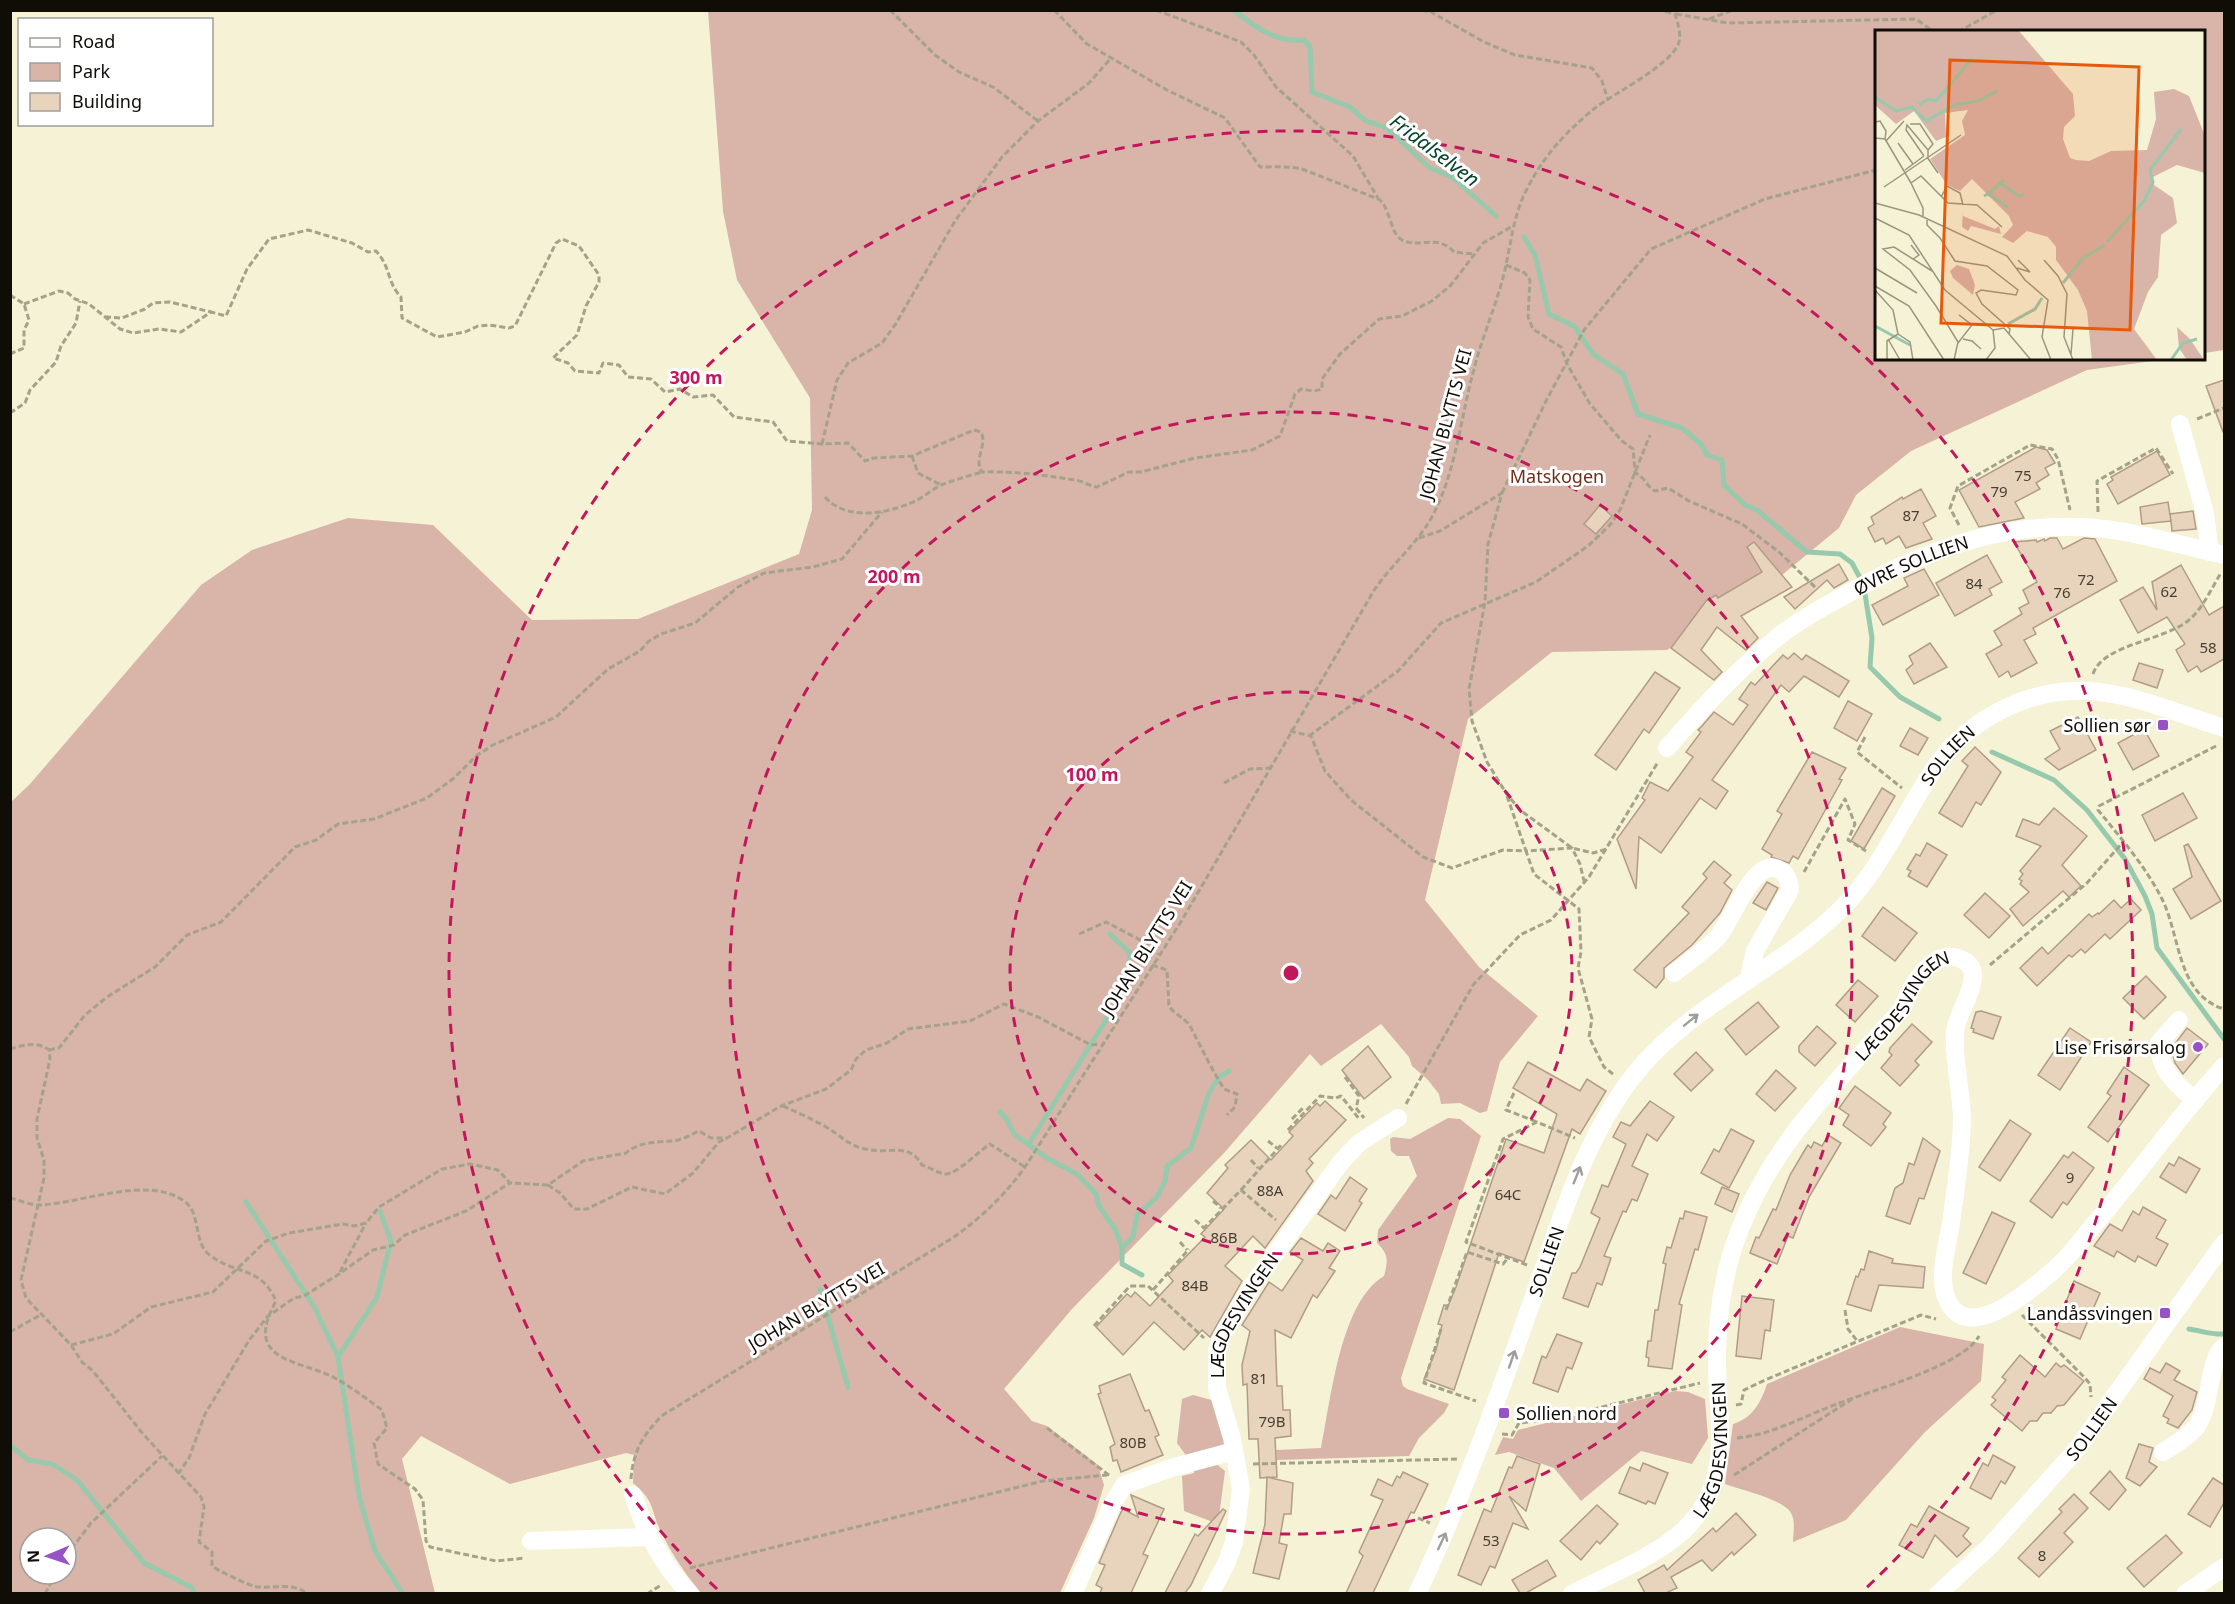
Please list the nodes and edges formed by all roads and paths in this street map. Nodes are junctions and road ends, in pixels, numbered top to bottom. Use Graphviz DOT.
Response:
graph roads {
  1 [pos="62,10"];
  2 [pos="72,10"];
  3 [pos="890,10"];
  4 [pos="1054,10"];
  5 [pos="1156,10"];
  6 [pos="1421,10"];
  7 [pos="1660,10"];
  8 [pos="1733,10"];
  9 [pos="1998,10"];
  10 [pos="1675,14"];
  11 [pos="1708,20"];
  12 [pos="1931,30"];
  13 [pos="1962,30"];
  14 [pos="1111,58"];
  15 [pos="1608,100"];
  16 [pos="1038,122"];
  17 [pos="1875,170"];
  18 [pos="1379,199"];
  19 [pos="1514,226"];
  20 [pos="1474,254"];
  21 [pos="1506,265"];
  22 [pos="10,295"];
  23 [pos="80,301"];
  24 [pos="24,304"];
  25 [pos="210,312"];
  26 [pos="103,317"];
  27 [pos="10,354"];
  28 [pos="1567,364"];
  29 [pos="2224,408"];
  30 [pos="10,413"];
  31 [pos="2188,422"];
  32 [pos="1650,435"];
  33 [pos="822,444"];
  34 [pos="912,456"];
  35 [pos="982,472"];
  36 [pos="1635,473"];
  37 [pos="2173,474"];
  38 [pos="941,485"];
  39 [pos="1502,494"];
  40 [pos="825,497"];
  41 [pos="2069,505"];
  42 [pos="1950,508"];
  43 [pos="882,512"];
  44 [pos="2098,528"];
  45 [pos="1417,538"];
  46 [pos="2217,554"];
  47 [pos="2224,568"];
  48 [pos="1485,602"];
  49 [pos="1828,604"];
  50 [pos="2091,691"];
  51 [pos="1290,731"];
  52 [pos="2222,735"];
  53 [pos="1311,736"];
  54 [pos="1865,737"];
  55 [pos="1666,748"];
  56 [pos="1270,768"];
  57 [pos="1894,781"];
  58 [pos="1224,783"];
  59 [pos="1506,793"];
  60 [pos="2123,841"];
  61 [pos="1572,848"];
  62 [pos="1607,849"];
  63 [pos="1526,851"];
  64 [pos="1880,860"];
  65 [pos="1584,880"];
  66 [pos="1790,890"];
  67 [pos="1569,899"];
  68 [pos="1079,934"];
  69 [pos="1158,955"];
  70 [pos="1152,965"];
  71 [pos="1674,973"];
  72 [pos="1973,977"];
  73 [pos="1749,978"];
  74 [pos="2224,1009"];
  75 [pos="2179,1020"];
  76 [pos="1102,1044"];
  77 [pos="10,1049"];
  78 [pos="49,1050"];
  79 [pos="2224,1066"];
  80 [pos="1345,1077"];
  81 [pos="1627,1084"];
  82 [pos="1514,1093"];
  83 [pos="2195,1101"];
  84 [pos="781,1106"];
  85 [pos="1304,1107"];
  86 [pos="1227,1115"];
  87 [pos="1299,1115"];
  88 [pos="1398,1118"];
  89 [pos="1292,1119"];
  90 [pos="1537,1122"];
  91 [pos="1288,1131"];
  92 [pos="727,1138"];
  93 [pos="1268,1141"];
  94 [pos="1282,1144"];
  95 [pos="1592,1144"];
  96 [pos="1277,1148"];
  97 [pos="1251,1160"];
  98 [pos="1025,1167"];
  99 [pos="1258,1168"];
  100 [pos="510,1183"];
  101 [pos="548,1185"];
  102 [pos="1241,1190"];
  103 [pos="10,1198"];
  104 [pos="1213,1200"];
  105 [pos="38,1206"];
  106 [pos="1221,1208"];
  107 [pos="1269,1214"];
  108 [pos="1195,1220"];
  109 [pos="366,1223"];
  110 [pos="1180,1242"];
  111 [pos="2224,1244"];
  112 [pos="1508,1258"];
  113 [pos="237,1268"];
  114 [pos="1543,1271"];
  115 [pos="339,1274"];
  116 [pos="1153,1290"];
  117 [pos="2013,1302"];
  118 [pos="1446,1310"];
  119 [pos="1845,1310"];
  120 [pos="42,1314"];
  121 [pos="1990,1316"];
  122 [pos="267,1317"];
  123 [pos="1944,1319"];
  124 [pos="1094,1326"];
  125 [pos="1441,1329"];
  126 [pos="10,1332"];
  127 [pos="1203,1337"];
  128 [pos="1858,1342"];
  129 [pos="71,1345"];
  130 [pos="2224,1347"];
  131 [pos="1717,1379"];
  132 [pos="1855,1397"];
  133 [pos="2090,1400"];
  134 [pos="1481,1403"];
  135 [pos="1730,1406"];
  136 [pos="1047,1428"];
  137 [pos="1504,1434"];
  138 [pos="1721,1440"];
  139 [pos="2163,1452"];
  140 [pos="162,1456"];
  141 [pos="1235,1458"];
  142 [pos="1455,1459"];
  143 [pos="178,1474"];
  144 [pos="1715,1482"];
  145 [pos="633,1495"];
  146 [pos="648,1537"];
  147 [pos="78,1540"];
  148 [pos="531,1541"];
  149 [pos="2224,1567"];
  150 [pos="674,1577"];
  151 [pos="307,1593"];
  152 [pos="690,1593"];
  153 [pos="1073,1593"];
  154 [pos="1210,1593"];
  155 [pos="1417,1593"];
  156 [pos="1572,1593"];
  157 [pos="1938,1593"];
  158 [pos="2185,1593"];
  1 -- 2 [label="path"];
  3 -- 16 [label="path"];
  4 -- 14 [label="path"];
  5 -- 18 [label="path"];
  6 -- 15 [label="path"];
  7 -- 10 [label="path"];
  8 -- 11 [label="path"];
  9 -- 13 [label="path"];
  10 -- 11 [label="path"];
  10 -- 15 [label="path, JOHAN BLYTTS VEI"];
  11 -- 12 [label="path"];
  14 -- 16 [label="path"];
  14 -- 18 [label="path"];
  15 -- 19 [label="path, JOHAN BLYTTS VEI"];
  16 -- 33 [label="path"];
  17 -- 28 [label="path"];
  18 -- 20 [label="path"];
  19 -- 20 [label="path"];
  19 -- 21 [label="path, JOHAN BLYTTS VEI"];
  20 -- 35 [label="path"];
  21 -- 28 [label="path"];
  21 -- 45 [label="path, JOHAN BLYTTS VEI"];
  22 -- 24 [label="path"];
  23 -- 24 [label="path"];
  23 -- 26 [label="path"];
  23 -- 30 [label="path"];
  24 -- 27 [label="path"];
  25 -- 26 [label="path"];
  25 -- 26 [label="path"];
  25 -- 33 [label="path"];
  28 -- 36 [label="path"];
  28 -- 39 [label="path"];
  29 -- 31 [label="path"];
  31 -- 46 [label="street, ØVRE SOLLIEN"];
  32 -- 36 [label="path"];
  33 -- 34 [label="path"];
  34 -- 35 [label="path"];
  34 -- 38 [label="path"];
  35 -- 38 [label="path"];
  36 -- 48 [label="path"];
  36 -- 49 [label="path"];
  37 -- 44 [label="path"];
  38 -- 43 [label="path"];
  39 -- 45 [label="path"];
  39 -- 48 [label="path"];
  40 -- 43 [label="path"];
  41 -- 42 [label="path"];
  43 -- 78 [label="path"];
  44 -- 46 [label="street, ØVRE SOLLIEN"];
  44 -- 49 [label="street, ØVRE SOLLIEN"];
  45 -- 51 [label="path, JOHAN BLYTTS VEI"];
  47 -- 50 [label="path"];
  48 -- 53 [label="path"];
  48 -- 59 [label="path"];
  49 -- 55 [label="street, ØVRE SOLLIEN"];
  50 -- 52 [label="street, SOLLIEN"];
  50 -- 64 [label="street, SOLLIEN"];
  51 -- 53 [label="path"];
  51 -- 56 [label="path, JOHAN BLYTTS VEI"];
  52 -- 60 [label="path"];
  53 -- 63 [label="path"];
  54 -- 57 [label="path"];
  55 -- 62 [label="path"];
  56 -- 58 [label="path"];
  56 -- 69 [label="path, JOHAN BLYTTS VEI"];
  59 -- 61 [label="path"];
  59 -- 63 [label="path"];
  60 -- 72 [label="path"];
  60 -- 74 [label="path"];
  61 -- 62 [label="path"];
  61 -- 63 [label="path"];
  61 -- 65 [label="path"];
  62 -- 65 [label="path"];
  63 -- 67 [label="path"];
  64 -- 66 [label="path"];
  64 -- 73 [label="street, SOLLIEN"];
  65 -- 67 [label="path"];
  66 -- 71 [label="street"];
  66 -- 73 [label="street"];
  67 -- 81 [label="path"];
  67 -- 88 [label="path"];
  68 -- 69 [label="path"];
  69 -- 70 [label="path, JOHAN BLYTTS VEI"];
  70 -- 76 [label="path, JOHAN BLYTTS VEI"];
  70 -- 86 [label="path"];
  72 -- 121 [label="street, LÆGDESVINGEN"];
  72 -- 131 [label="street, LÆGDESVINGEN"];
  81 -- 73 [label="street, SOLLIEN, one-way"];
  75 -- 83 [label="street"];
  76 -- 84 [label="path"];
  76 -- 98 [label="path, JOHAN BLYTTS VEI"];
  77 -- 78 [label="path"];
  78 -- 105 [label="path"];
  79 -- 83 [label="street"];
  80 -- 87 [label="path"];
  81 -- 95 [label="street, SOLLIEN"];
  82 -- 90 [label="path"];
  83 -- 117 [label="street"];
  84 -- 92 [label="path"];
  84 -- 98 [label="path"];
  85 -- 87 [label="path"];
  87 -- 89 [label="path"];
  87 -- 91 [label="path"];
  88 -- 141 [label="street, LÆGDESVINGEN"];
  90 -- 95 [label="path"];
  90 -- 112 [label="path"];
  92 -- 101 [label="path"];
  92 -- 101 [label="path"];
  93 -- 96 [label="path"];
  94 -- 96 [label="path"];
  114 -- 95 [label="street, SOLLIEN, one-way"];
  96 -- 99 [label="path"];
  97 -- 99 [label="path"];
  98 -- 145 [label="path, JOHAN BLYTTS VEI"];
  99 -- 102 [label="path"];
  100 -- 101 [label="path"];
  100 -- 109 [label="path"];
  100 -- 115 [label="path"];
  102 -- 106 [label="path"];
  102 -- 107 [label="path"];
  103 -- 105 [label="path"];
  104 -- 106 [label="path"];
  105 -- 113 [label="path"];
  105 -- 120 [label="path"];
  106 -- 108 [label="path"];
  109 -- 113 [label="path"];
  109 -- 115 [label="path"];
  110 -- 116 [label="path"];
  111 -- 157 [label="street, SOLLIEN"];
  112 -- 114 [label="path"];
  112 -- 118 [label="path"];
  113 -- 122 [label="path"];
  113 -- 129 [label="path"];
  155 -- 114 [label="street, SOLLIEN, one-way"];
  115 -- 122 [label="path"];
  116 -- 124 [label="path"];
  116 -- 127 [label="path"];
  117 -- 121 [label="street"];
  117 -- 133 [label="path"];
  119 -- 128 [label="path"];
  120 -- 126 [label="path"];
  120 -- 129 [label="path"];
  121 -- 132 [label="path"];
  122 -- 143 [label="path"];
  122 -- 148 [label="path"];
  123 -- 128 [label="path"];
  125 -- 134 [label="path"];
  128 -- 135 [label="path"];
  129 -- 140 [label="path"];
  130 -- 139 [label="street"];
  131 -- 137 [label="path"];
  131 -- 138 [label="street, LÆGDESVINGEN"];
  132 -- 138 [label="path"];
  132 -- 144 [label="path"];
  136 -- 150 [label="path"];
  138 -- 144 [label="street, LÆGDESVINGEN"];
  140 -- 143 [label="path"];
  140 -- 147 [label="path"];
  141 -- 142 [label="path"];
  141 -- 153 [label="street"];
  141 -- 154 [label="street, LÆGDESVINGEN"];
  143 -- 151 [label="path"];
  144 -- 156 [label="street, LÆGDESVINGEN"];
  145 -- 146 [label="street"];
  146 -- 148 [label="street"];
  146 -- 150 [label="street"];
  149 -- 158 [label="street"];
  150 -- 152 [label="street"];
}
